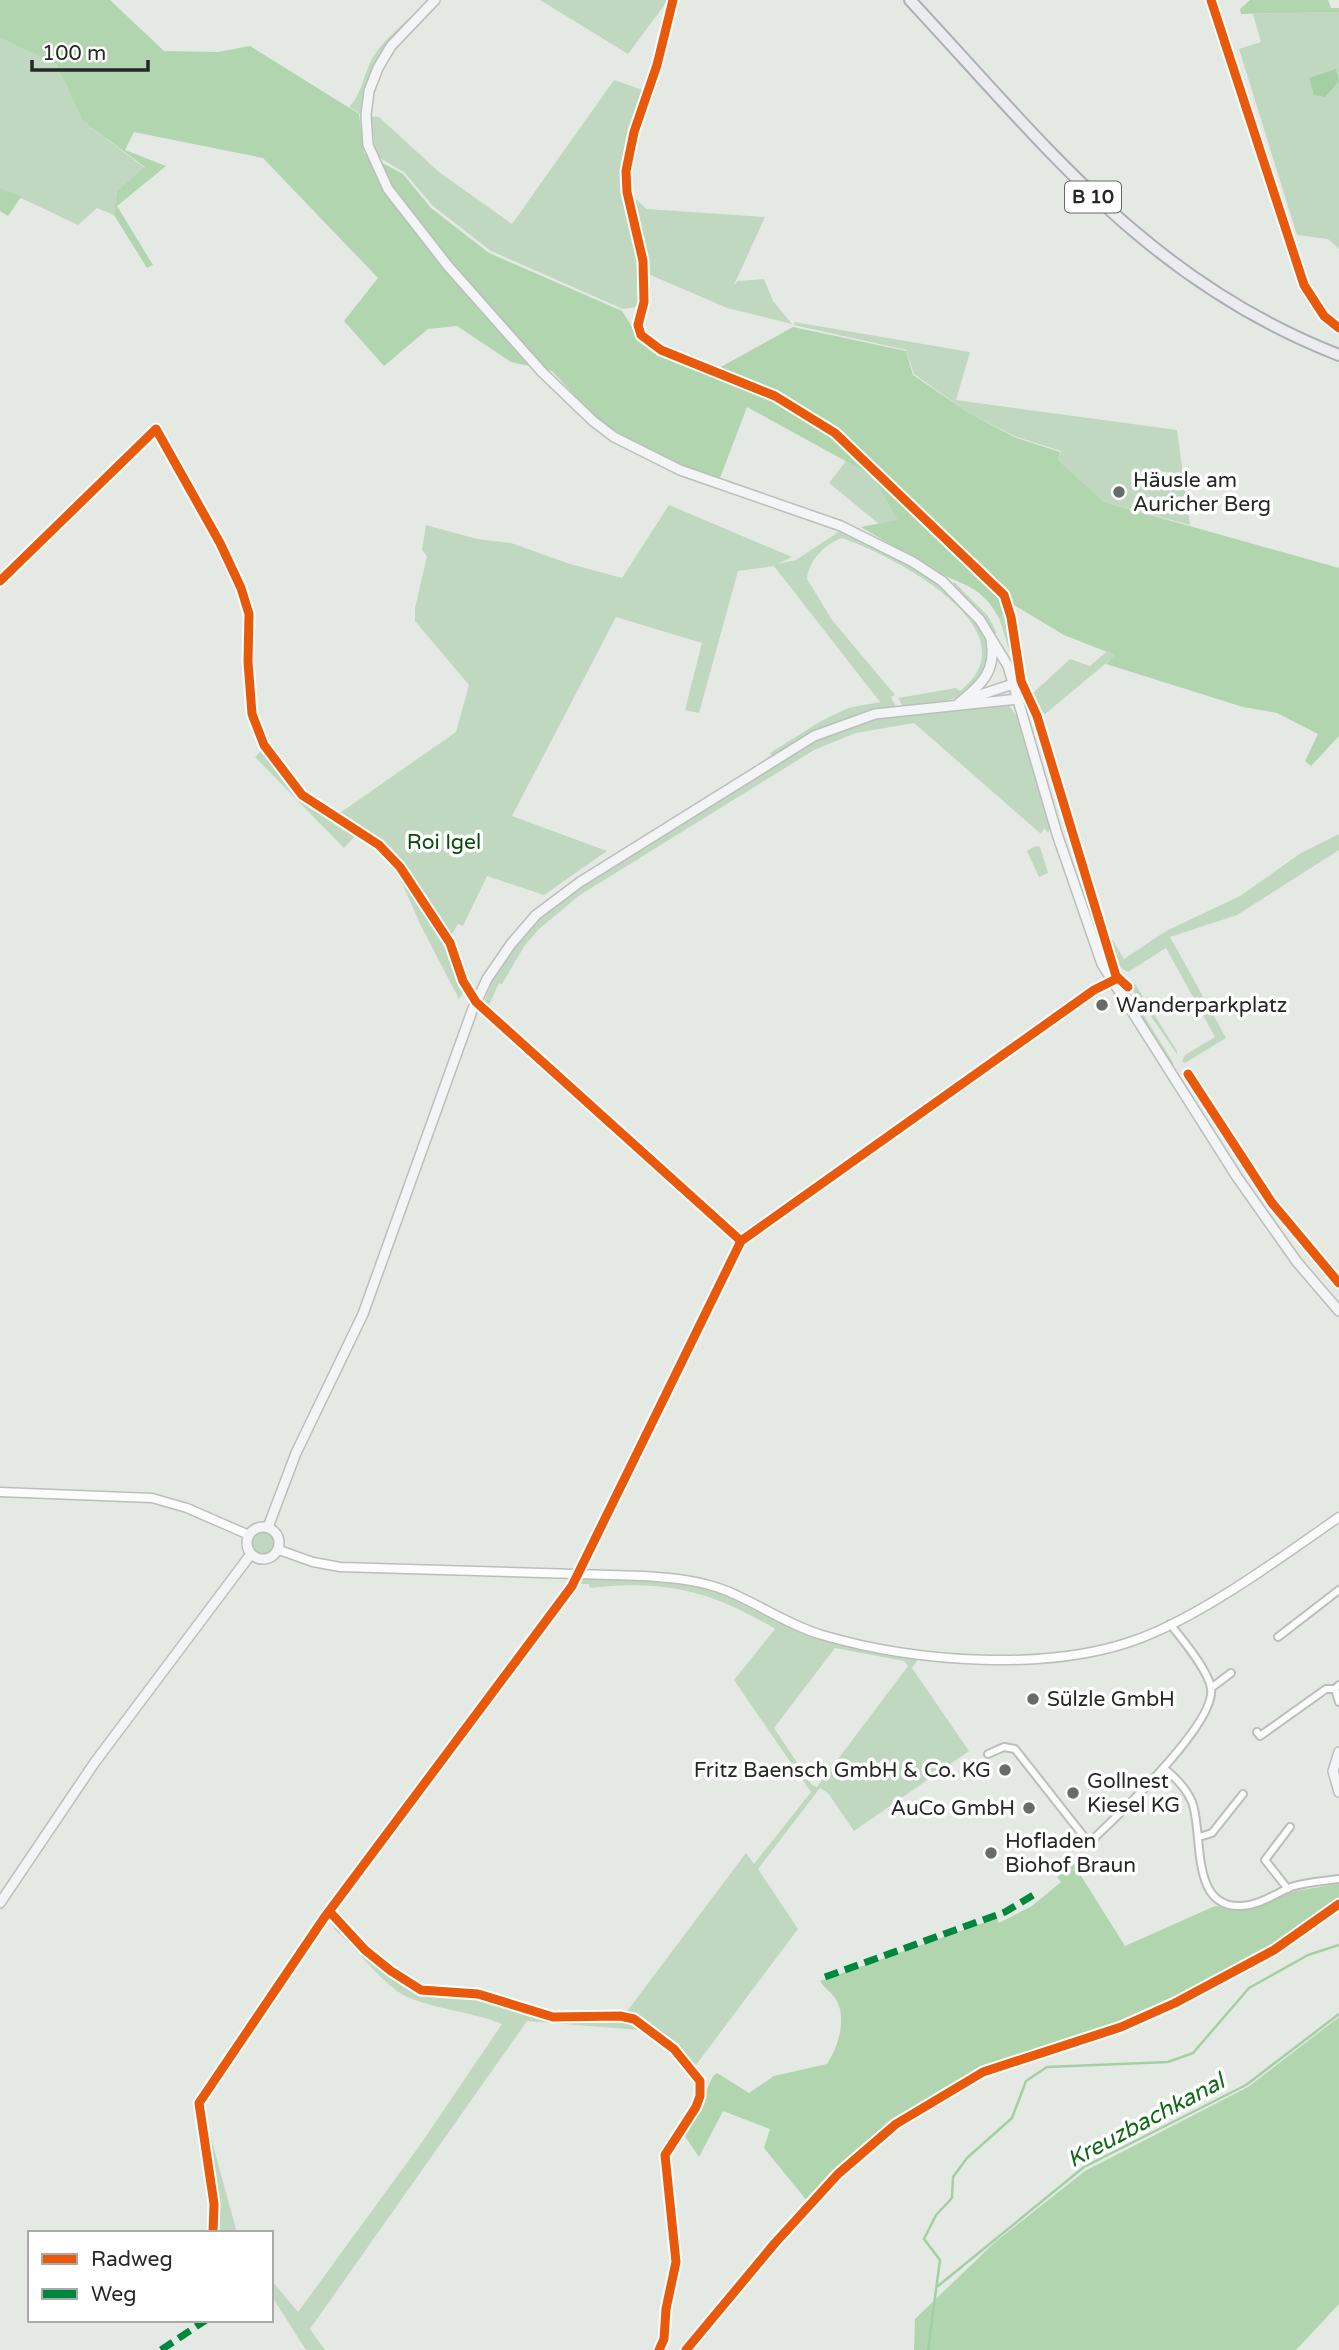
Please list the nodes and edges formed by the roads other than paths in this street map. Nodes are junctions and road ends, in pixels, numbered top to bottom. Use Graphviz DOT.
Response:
graph roads {
  1 [pos="435,0"];
  2 [pos="910,0"];
  3 [pos="1339,355"];
  4 [pos="988,631"];
  5 [pos="1013,684"];
  6 [pos="1018,699"];
  7 [pos="960,703"];
  8 [pos="1339,1311"];
  9 [pos="0,1492"];
  10 [pos="1339,1517"];
  11 [pos="268,1527"];
  12 [pos="249,1535"];
  13 [pos="279,1550"];
  14 [pos="251,1554"];
  15 [pos="1339,1590"];
  16 [pos="1170,1625"];
  17 [pos="1278,1637"];
  18 [pos="1231,1673"];
  19 [pos="1337,1687"];
  20 [pos="1211,1688"];
  21 [pos="1339,1702"];
  22 [pos="1256,1732"];
  23 [pos="1339,1752"];
  24 [pos="988,1754"];
  25 [pos="1165,1769"];
  26 [pos="1339,1792"];
  27 [pos="1243,1794"];
  28 [pos="1290,1827"];
  29 [pos="1199,1837"];
  30 [pos="1339,1879"];
  31 [pos="1288,1889"];
  32 [pos="0,1903"];
  1 -- 4 [label="main road"];
  2 -- 3 [label="main road, B 10"];
  4 -- 5 [label="main road"];
  4 -- 7 [label="main road"];
  5 -- 6 [label="main road"];
  5 -- 7 [label="main road"];
  6 -- 7 [label="main road"];
  6 -- 8 [label="main road"];
  7 -- 11 [label="main road"];
  9 -- 12 [label="street"];
  10 -- 16 [label="street"];
  11 -- 12 [label="main road"];
  11 -- 13 [label="main road"];
  12 -- 14 [label="main road"];
  13 -- 14 [label="main road"];
  13 -- 16 [label="street"];
  14 -- 32 [label="main road"];
  15 -- 17 [label="street"];
  16 -- 20 [label="street"];
  18 -- 20 [label="street"];
  19 -- 21 [label="street"];
  19 -- 22 [label="street"];
  20 -- 25 [label="street"];
  23 -- 26 [label="main road"];
  24 -- 25 [label="street"];
  25 -- 29 [label="street"];
  27 -- 29 [label="street"];
  28 -- 31 [label="street"];
  29 -- 31 [label="street"];
  30 -- 31 [label="street"];
}
